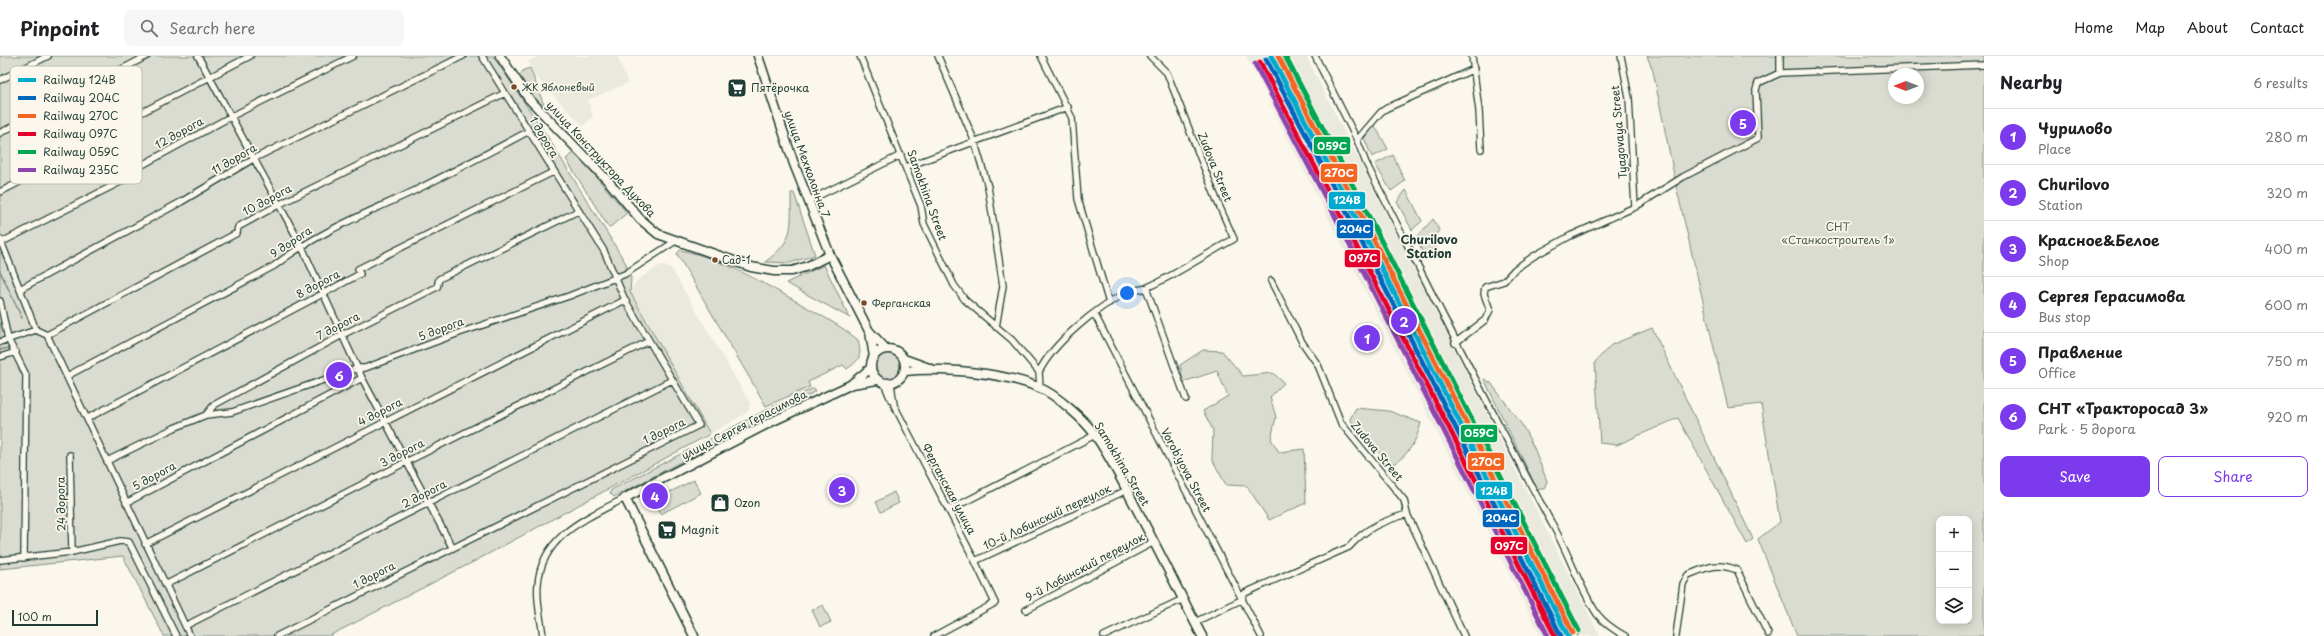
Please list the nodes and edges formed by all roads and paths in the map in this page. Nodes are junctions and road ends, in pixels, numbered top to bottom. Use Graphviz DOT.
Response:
graph roads {
  1 [pos="48,56"];
  2 [pos="147,56"];
  3 [pos="198,56"];
  4 [pos="250,56"];
  5 [pos="353,56"];
  6 [pos="463,56"];
  7 [pos="482,56"];
  8 [pos="500,56"];
  9 [pos="758,56"];
  10 [pos="860,56"];
  11 [pos="938,56"];
  12 [pos="1041,56"];
  13 [pos="1150,56"];
  14 [pos="1316,56"];
  15 [pos="1472,56"];
  16 [pos="1621,56"];
  17 [pos="1780,56"];
  18 [pos="1984,64"];
  19 [pos="28,66"];
  20 [pos="128,66"];
  21 [pos="1474,70"];
  22 [pos="1780,73"];
  23 [pos="10,75"];
  24 [pos="209,77"];
  25 [pos="0,80"];
  26 [pos="505,93"];
  27 [pos="1068,107"];
  28 [pos="142,112"];
  29 [pos="230,117"];
  30 [pos="10,128"];
  31 [pos="529,131"];
  32 [pos="0,133"];
  33 [pos="974,140"];
  34 [pos="1357,140"];
  35 [pos="1480,149"];
  36 [pos="901,155"];
  37 [pos="253,159"];
  38 [pos="142,165"];
  39 [pos="906,167"];
  40 [pos="553,172"];
  41 [pos="16,184"];
  42 [pos="116,184"];
  43 [pos="0,192"];
  44 [pos="808,201"];
  45 [pos="278,205"];
  46 [pos="1635,207"];
  47 [pos="578,210"];
  48 [pos="1,241"];
  49 [pos="674,242"];
  50 [pos="301,246"];
  51 [pos="830,255"];
  52 [pos="615,277"];
  53 [pos="1271,281"];
  54 [pos="1146,288"];
  55 [pos="20,290"];
  56 [pos="322,293"];
  57 [pos="625,300"];
  58 [pos="0,301"];
  59 [pos="1110,303"];
  60 [pos="1094,314"];
  61 [pos="996,327"];
  62 [pos="36,330"];
  63 [pos="869,331"];
  64 [pos="47,335"];
  65 [pos="342,335"];
  66 [pos="8,339"];
  67 [pos="649,341"];
  68 [pos="0,342"];
  69 [pos="1455,342"];
  70 [pos="886,349"];
  71 [pos="16,352"];
  72 [pos="874,356"];
  73 [pos="0,357"];
  74 [pos="904,359"];
  75 [pos="358,368"];
  76 [pos="871,368"];
  77 [pos="931,368"];
  78 [pos="905,371"];
  79 [pos="1039,372"];
  80 [pos="67,376"];
  81 [pos="362,378"];
  82 [pos="672,380"];
  83 [pos="884,382"];
  84 [pos="850,385"];
  85 [pos="1040,388"];
  86 [pos="1186,399"];
  87 [pos="206,415"];
  88 [pos="88,418"];
  89 [pos="385,421"];
  90 [pos="1095,435"];
  91 [pos="70,455"];
  92 [pos="107,461"];
  93 [pos="406,462"];
  94 [pos="1127,490"];
  95 [pos="624,498"];
  96 [pos="126,503"];
  97 [pos="428,503"];
  98 [pos="949,510"];
  99 [pos="1407,514"];
  100 [pos="1154,542"];
  101 [pos="145,544"];
  102 [pos="452,547"];
  103 [pos="72,552"];
  104 [pos="24,558"];
  105 [pos="0,560"];
  106 [pos="976,561"];
  107 [pos="165,585"];
  108 [pos="1183,599"];
  109 [pos="1241,600"];
  110 [pos="1026,610"];
  111 [pos="1195,622"];
  112 [pos="185,626"];
  113 [pos="1768,634"];
  114 [pos="176,636"];
  115 [pos="190,636"];
  116 [pos="277,636"];
  117 [pos="543,636"];
  118 [pos="694,636"];
  119 [pos="934,636"];
  120 [pos="1104,636"];
  121 [pos="1202,636"];
  122 [pos="1261,636"];
  123 [pos="1464,636"];
  124 [pos="1626,636"];
  125 [pos="1676,636"];
  1 -- 19 [label="street"];
  2 -- 20 [label="street"];
  3 -- 24 [label="street"];
  4 -- 24 [label="street"];
  5 -- 29 [label="street, 12 дорога"];
  6 -- 37 [label="street, 11 дорога"];
  7 -- 26 [label="street, 1 дорога"];
  8 -- 49 [label="street, улица Конструктора Духова"];
  9 -- 44 [label="street, улица Мехколонна 7"];
  10 -- 36 [label="street, Samokhina Street"];
  11 -- 33 [label="street"];
  12 -- 27 [label="street"];
  13 -- 54 [label="street"];
  14 -- 34 [label="street"];
  15 -- 21 [label="street"];
  16 -- 46 [label="street, Tyagovaya Street"];
  17 -- 22 [label="street"];
  18 -- 22 [label="street"];
  21 -- 34 [label="street"];
  21 -- 35 [label="street"];
  22 -- 46 [label="street"];
  23 -- 25 [label="street"];
  24 -- 28 [label="street"];
  24 -- 29 [label="street"];
  26 -- 31 [label="street, 1 дорога"];
  26 -- 45 [label="street, 10 дорога"];
  27 -- 33 [label="street"];
  27 -- 59 [label="street"];
  29 -- 37 [label="street"];
  29 -- 38 [label="street, 12 дорога"];
  30 -- 32 [label="street"];
  31 -- 40 [label="street, 1 дорога"];
  31 -- 50 [label="street, 9 дорога"];
  33 -- 39 [label="street"];
  33 -- 61 [label="street"];
  34 -- 69 [label="street"];
  36 -- 39 [label="street, Samokhina Street"];
  36 -- 44 [label="street"];
  37 -- 45 [label="street"];
  37 -- 55 [label="street, 11 дорога"];
  39 -- 61 [label="street, Samokhina Street"];
  40 -- 47 [label="street, 1 дорога"];
  40 -- 56 [label="street, 8 дорога"];
  41 -- 43 [label="street"];
  42 -- 48 [label="street, 12 дорога"];
  44 -- 51 [label="street, улица Мехколонна 7"];
  45 -- 50 [label="street"];
  45 -- 64 [label="street, 10 дорога"];
  46 -- 69 [label="street"];
  47 -- 52 [label="street, 1 дорога"];
  47 -- 65 [label="street, 7 дорога"];
  48 -- 55 [label="street"];
  49 -- 51 [label="street, улица Конструктора Духова"];
  49 -- 52 [label="street, 5 дорога"];
  50 -- 56 [label="street"];
  50 -- 80 [label="street, 9 дорога"];
  51 -- 63 [label="street"];
  52 -- 57 [label="street, 1 дорога"];
  52 -- 75 [label="street, 5 дорога"];
  53 -- 99 [label="street, Zudova Street"];
  54 -- 59 [label="street"];
  54 -- 86 [label="street"];
  55 -- 62 [label="street"];
  56 -- 65 [label="street"];
  56 -- 88 [label="street, 8 дорога"];
  57 -- 67 [label="street, 1 дорога"];
  57 -- 89 [label="street, 4 дорога"];
  58 -- 66 [label="street"];
  59 -- 60 [label="street"];
  60 -- 79 [label="street"];
  60 -- 109 [label="street, Vorob'yova Street"];
  61 -- 79 [label="street, Samokhina Street"];
  62 -- 64 [label="street"];
  62 -- 66 [label="street"];
  63 -- 70 [label="street"];
  63 -- 72 [label="street"];
  64 -- 80 [label="street"];
  65 -- 75 [label="street"];
  65 -- 87 [label="street, 7 дорога"];
  66 -- 68 [label="street"];
  66 -- 71 [label="street"];
  67 -- 82 [label="street, 1 дорога"];
  67 -- 93 [label="street, 3 дорога"];
  69 -- 124 [label="street"];
  70 -- 72 [label="street"];
  70 -- 74 [label="street"];
  71 -- 73 [label="street"];
  71 -- 104 [label="street"];
  72 -- 76 [label="street"];
  74 -- 77 [label="street"];
  74 -- 78 [label="street"];
  75 -- 81 [label="street"];
  75 -- 87 [label="street, 5 дорога"];
  76 -- 83 [label="street"];
  76 -- 84 [label="street, улица Сергея Герасимова"];
  77 -- 78 [label="street"];
  77 -- 85 [label="street"];
  78 -- 83 [label="street"];
  79 -- 85 [label="street"];
  80 -- 88 [label="street"];
  81 -- 89 [label="street"];
  81 -- 96 [label="street, 5 дорога"];
  82 -- 97 [label="street, 2 дорога"];
  82 -- 102 [label="street, 1 дорога"];
  83 -- 84 [label="street"];
  83 -- 98 [label="street, Ферганская улица"];
  84 -- 95 [label="street, улица Сергея Герасимова"];
  85 -- 90 [label="street, Samokhina Street"];
  87 -- 92 [label="street, 7 дорога"];
  88 -- 92 [label="street"];
  89 -- 93 [label="street"];
  89 -- 101 [label="street, 4 дорога"];
  90 -- 94 [label="street, Samokhina Street"];
  90 -- 98 [label="street"];
  91 -- 103 [label="street, 24 дорога"];
  92 -- 96 [label="street"];
  93 -- 97 [label="street"];
  93 -- 107 [label="street, 3 дорога"];
  94 -- 100 [label="street, Samokhina Street"];
  94 -- 106 [label="street, 10-й Лобинский переулок"];
  95 -- 117 [label="street"];
  95 -- 118 [label="street"];
  96 -- 101 [label="street"];
  97 -- 102 [label="street"];
  97 -- 112 [label="street, 2 дорога"];
  98 -- 106 [label="street, Ферганская улица"];
  99 -- 109 [label="street"];
  99 -- 123 [label="street, Zudova Street"];
  100 -- 108 [label="street, Samokhina Street"];
  100 -- 110 [label="street, 9-й Лобинский переулок"];
  101 -- 107 [label="street"];
  102 -- 116 [label="street, 1 дорога"];
  103 -- 104 [label="street"];
  103 -- 114 [label="street"];
  104 -- 105 [label="street"];
  106 -- 119 [label="street, Ферганская улица"];
  107 -- 112 [label="street"];
  108 -- 111 [label="street, Samokhina Street"];
  108 -- 120 [label="street"];
  109 -- 111 [label="street"];
  109 -- 122 [label="street, Vorob'yova Street"];
  111 -- 121 [label="street, Samokhina Street"];
  112 -- 115 [label="street"];
  113 -- 125 [label="street"];
}
